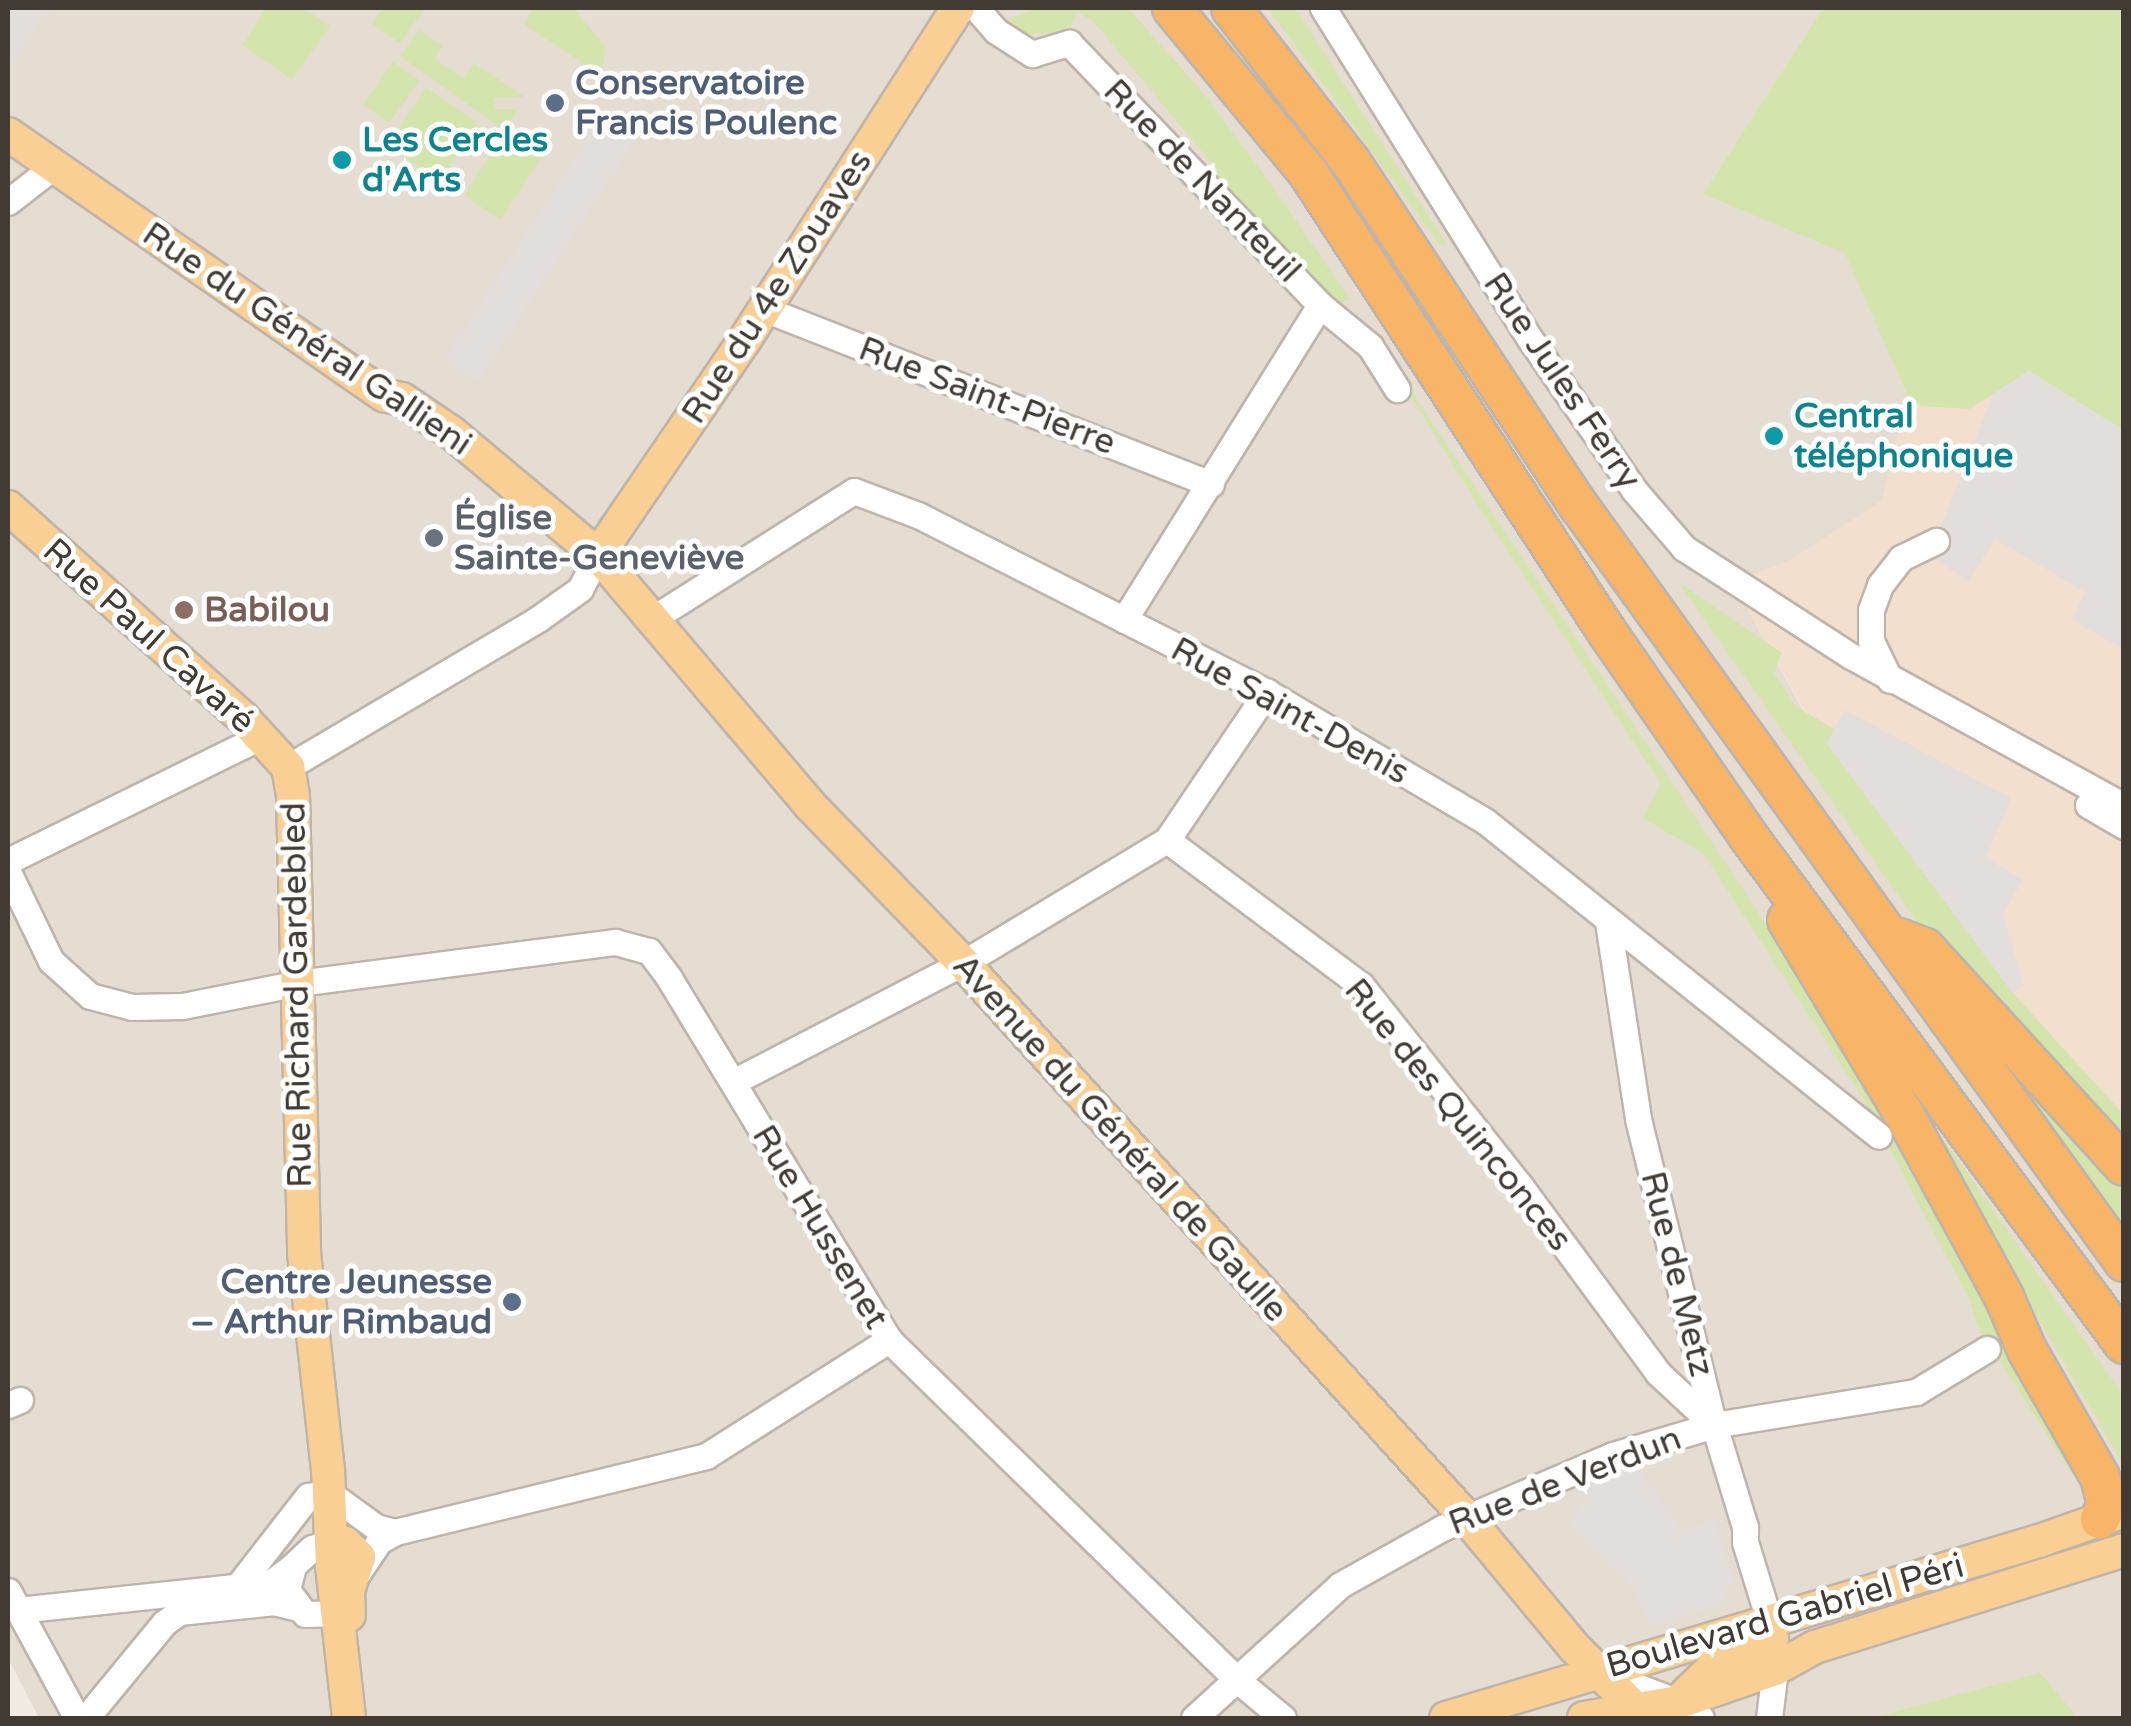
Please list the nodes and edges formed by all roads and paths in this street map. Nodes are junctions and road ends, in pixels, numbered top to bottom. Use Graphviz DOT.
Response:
graph roads {
  1 [pos="1172,8"];
  2 [pos="1231,8"];
  3 [pos="1323,8"];
  4 [pos="964,10"];
  5 [pos="8,134"];
  6 [pos="54,166"];
  7 [pos="8,202"];
  8 [pos="1320,304"];
  9 [pos="764,309"];
  10 [pos="1398,389"];
  11 [pos="1210,484"];
  12 [pos="8,507"];
  13 [pos="1936,541"];
  14 [pos="598,555"];
  15 [pos="652,620"];
  16 [pos="1124,620"];
  17 [pos="1885,675"];
  18 [pos="1267,692"];
  19 [pos="260,737"];
  20 [pos="288,767"];
  21 [pos="2124,806"];
  22 [pos="2124,826"];
  23 [pos="1748,836"];
  24 [pos="1167,840"];
  25 [pos="8,861"];
  26 [pos="8,872"];
  27 [pos="1608,922"];
  28 [pos="1883,931"];
  29 [pos="963,962"];
  30 [pos="298,983"];
  31 [pos="733,1082"];
  32 [pos="1879,1136"];
  33 [pos="2124,1166"];
  34 [pos="2124,1262"];
  35 [pos="889,1340"];
  36 [pos="2124,1344"];
  37 [pos="1987,1349"];
  38 [pos="1714,1425"];
  39 [pos="329,1493"];
  40 [pos="2116,1507"];
  41 [pos="1466,1517"];
  42 [pos="395,1532"];
  43 [pos="330,1542"];
  44 [pos="2124,1550"];
  45 [pos="1986,1556"];
  46 [pos="293,1566"];
  47 [pos="357,1574"];
  48 [pos="238,1586"];
  49 [pos="13,1600"];
  50 [pos="298,1608"];
  51 [pos="342,1614"];
  52 [pos="1768,1620"];
  53 [pos="1775,1668"];
  54 [pos="1597,1671"];
  55 [pos="1236,1679"];
  56 [pos="1686,1713"];
  57 [pos="1641,1714"];
  58 [pos="77,1718"];
  59 [pos="86,1718"];
  60 [pos="349,1718"];
  61 [pos="360,1718"];
  62 [pos="1194,1718"];
  63 [pos="1284,1718"];
  64 [pos="1446,1718"];
  65 [pos="1515,1718"];
  66 [pos="1584,1718"];
  67 [pos="1769,1718"];
  1 -- 23 [label="highway"];
  2 -- 28 [label="highway"];
  3 -- 17 [label="street, Rue Jules Ferry"];
  4 -- 8 [label="street, Rue de Nanteuil"];
  4 -- 9 [label="main road, Rue du 4e Zouaves"];
  5 -- 6 [label="main road, Rue du Général Gallieni"];
  6 -- 7 [label="street"];
  6 -- 14 [label="main road, Rue du Général Gallieni"];
  8 -- 10 [label="street"];
  8 -- 11 [label="street, Rue de Nanteuil"];
  9 -- 11 [label="street, Rue Saint-Pierre"];
  9 -- 14 [label="main road, Rue du 4e Zouaves"];
  11 -- 16 [label="street, Rue de Nanteuil"];
  12 -- 19 [label="main road, Rue Paul Cavaré"];
  13 -- 17 [label="street"];
  14 -- 15 [label="main road, Avenue du Général de Gaulle"];
  14 -- 20 [label="street, Rue Richard Gardebled"];
  15 -- 16 [label="street, Rue Saint-Denis"];
  15 -- 29 [label="main road, Avenue du Général de Gaulle"];
  16 -- 18 [label="street, Rue Saint-Denis"];
  17 -- 21 [label="street, Rue Jules Ferry"];
  17 -- 22 [label="street, Rue Jules Ferry"];
  18 -- 24 [label="street"];
  18 -- 27 [label="street, Rue Saint-Denis"];
  19 -- 20 [label="main road, Rue Paul Cavaré"];
  19 -- 25 [label="street"];
  20 -- 30 [label="main road, Rue Richard Gardebled"];
  23 -- 36 [label="highway"];
  23 -- 40 [label="highway"];
  24 -- 29 [label="street"];
  24 -- 38 [label="street, Rue des Quinconces"];
  26 -- 30 [label="street, Rue Hussenet"];
  27 -- 32 [label="street, Rue Saint-Denis"];
  27 -- 38 [label="street, Rue de Metz"];
  28 -- 33 [label="highway"];
  28 -- 34 [label="highway"];
  29 -- 31 [label="street"];
  29 -- 41 [label="main road, Avenue du Général de Gaulle"];
  30 -- 31 [label="street, Rue Hussenet"];
  30 -- 39 [label="main road, Rue Richard Gardebled"];
  31 -- 35 [label="street, Rue Hussenet"];
  35 -- 42 [label="street"];
  35 -- 55 [label="street, Rue Hussenet"];
  37 -- 38 [label="street, Rue de Verdun"];
  38 -- 41 [label="street, Rue de Verdun"];
  38 -- 52 [label="street, Rue de Metz"];
  39 -- 42 [label="street"];
  39 -- 43 [label="main road, Rue Richard Gardebled"];
  39 -- 48 [label="street"];
  40 -- 45 [label="main road, Boulevard Gabriel Péri"];
  41 -- 54 [label="main road, Avenue du Général de Gaulle"];
  41 -- 55 [label="street, Rue de Verdun"];
  42 -- 47 [label="street"];
  43 -- 46 [label="street"];
  43 -- 47 [label="main road"];
  43 -- 51 [label="main road, Rue Richard Gardebled"];
  44 -- 53 [label="main road, Boulevard Gabriel Péri"];
  45 -- 52 [label="main road, Boulevard Gabriel Péri"];
  45 -- 56 [label="main road"];
  46 -- 48 [label="street"];
  46 -- 50 [label="street"];
  47 -- 51 [label="main road, Rue Richard Gardebled"];
  48 -- 49 [label="street"];
  49 -- 58 [label="street"];
  50 -- 51 [label="street"];
  50 -- 59 [label="street"];
  51 -- 60 [label="main road, Rue Richard Gardebled"];
  51 -- 61 [label="main road, Rue Richard Gardebled"];
  52 -- 54 [label="main road, Boulevard Gabriel Péri"];
  53 -- 56 [label="main road, Boulevard Gabriel Péri"];
  53 -- 67 [label="street"];
  54 -- 56 [label="street"];
  54 -- 57 [label="main road, Avenue du Général de Gaulle"];
  54 -- 64 [label="main road, Boulevard Gabriel Péri"];
  54 -- 65 [label="main road"];
  55 -- 62 [label="street, Rue de Verdun"];
  55 -- 63 [label="street, Rue Hussenet"];
  56 -- 57 [label="main road, Boulevard Gabriel Péri"];
  57 -- 66 [label="main road, Boulevard Gabriel Péri"];
}
